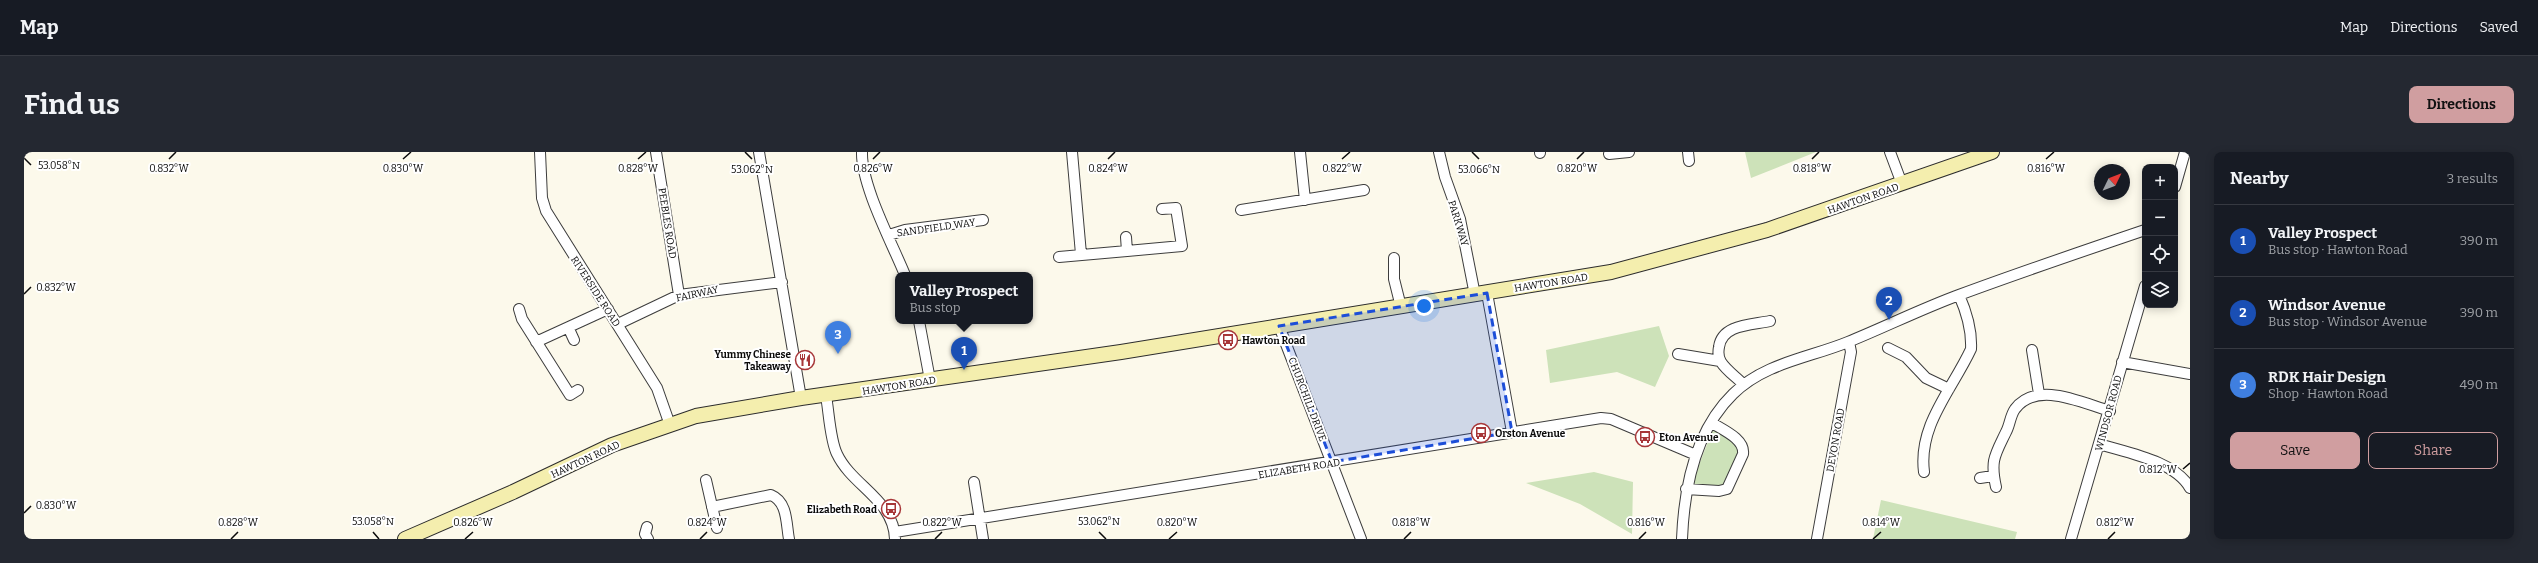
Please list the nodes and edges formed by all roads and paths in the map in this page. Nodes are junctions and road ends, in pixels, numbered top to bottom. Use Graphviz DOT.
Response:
graph roads {
  1 [pos="540,152"];
  2 [pos="656,152"];
  3 [pos="759,152"];
  4 [pos="862,152"];
  5 [pos="1072,152"];
  6 [pos="1300,152"];
  7 [pos="1439,152"];
  8 [pos="1629,152"];
  9 [pos="1890,152"];
  10 [pos="1992,152"];
  11 [pos="2185,152"];
  12 [pos="1609,154"];
  13 [pos="2178,176"];
  14 [pos="1902,184"];
  15 [pos="1364,190"];
  16 [pos="1305,200"];
  17 [pos="1162,209"];
  18 [pos="1241,210"];
  19 [pos="983,220"];
  20 [pos="2142,231"];
  21 [pos="889,235"];
  22 [pos="1126,237"];
  23 [pos="1127,251"];
  24 [pos="1081,254"];
  25 [pos="1059,257"];
  26 [pos="1394,258"];
  27 [pos="904,272"];
  28 [pos="782,282"];
  29 [pos="1481,294"];
  30 [pos="680,295"];
  31 [pos="1959,295"];
  32 [pos="2142,296"];
  33 [pos="1401,307"];
  34 [pos="608,310"];
  35 [pos="531,312"];
  36 [pos="1770,321"];
  37 [pos="618,324"];
  38 [pos="920,324"];
  39 [pos="1280,326"];
  40 [pos="569,329"];
  41 [pos="574,340"];
  42 [pos="536,342"];
  43 [pos="1849,342"];
  44 [pos="1888,348"];
  45 [pos="2032,350"];
  46 [pos="1678,354"];
  47 [pos="1720,362"];
  48 [pos="2122,362"];
  49 [pos="2190,374"];
  50 [pos="930,380"];
  51 [pos="1743,384"];
  52 [pos="1949,389"];
  53 [pos="578,390"];
  54 [pos="2039,394"];
  55 [pos="826,396"];
  56 [pos="801,398"];
  57 [pos="2110,411"];
  58 [pos="1712,423"];
  59 [pos="670,425"];
  60 [pos="1512,432"];
  61 [pos="2100,444"];
  62 [pos="1696,455"];
  63 [pos="1332,462"];
  64 [pos="1924,472"];
  65 [pos="1993,476"];
  66 [pos="1980,478"];
  67 [pos="706,480"];
  68 [pos="974,482"];
  69 [pos="1996,487"];
  70 [pos="2190,488"];
  71 [pos="1686,489"];
  72 [pos="712,507"];
  73 [pos="979,520"];
  74 [pos="717,528"];
  75 [pos="895,535"];
  76 [pos="405,539"];
  77 [pos="789,539"];
  78 [pos="983,539"];
  79 [pos="1361,539"];
  80 [pos="1682,539"];
  81 [pos="1817,539"];
  82 [pos="2071,539"];
  1 -- 34 [label="street, RIVERSIDE ROAD"];
  2 -- 30 [label="street, PEEBLES ROAD"];
  3 -- 28 [label="street"];
  4 -- 21 [label="street"];
  5 -- 24 [label="street"];
  6 -- 16 [label="street"];
  7 -- 29 [label="street, PARKWAY"];
  8 -- 12 [label="street"];
  9 -- 14 [label="street"];
  10 -- 14 [label="street, HAWTON ROAD"];
  11 -- 13 [label="street"];
  14 -- 29 [label="street, HAWTON ROAD"];
  15 -- 16 [label="street"];
  16 -- 18 [label="street"];
  17 -- 23 [label="street"];
  19 -- 21 [label="street, SANDFIELD WAY"];
  20 -- 31 [label="street"];
  21 -- 27 [label="street"];
  22 -- 23 [label="street"];
  23 -- 24 [label="street"];
  24 -- 25 [label="street"];
  26 -- 33 [label="street"];
  28 -- 30 [label="street, FAIRWAY"];
  28 -- 56 [label="street"];
  29 -- 33 [label="street, HAWTON ROAD"];
  29 -- 60 [label="street"];
  30 -- 37 [label="street, FAIRWAY"];
  31 -- 43 [label="street"];
  31 -- 52 [label="street"];
  32 -- 48 [label="street, WINDSOR ROAD"];
  33 -- 39 [label="street, HAWTON ROAD"];
  34 -- 37 [label="street, RIVERSIDE ROAD"];
  34 -- 40 [label="street"];
  35 -- 42 [label="street"];
  36 -- 47 [label="street"];
  37 -- 59 [label="street, RIVERSIDE ROAD"];
  38 -- 50 [label="street"];
  39 -- 50 [label="street, HAWTON ROAD"];
  39 -- 63 [label="street, CHURCHILL DRIVE"];
  40 -- 41 [label="street"];
  40 -- 42 [label="street"];
  42 -- 53 [label="street"];
  43 -- 51 [label="street"];
  43 -- 81 [label="street, DEVON ROAD"];
  44 -- 52 [label="street"];
  45 -- 54 [label="street"];
  46 -- 47 [label="street"];
  47 -- 51 [label="street"];
  48 -- 49 [label="street"];
  48 -- 57 [label="street, WINDSOR ROAD"];
  50 -- 55 [label="street, HAWTON ROAD"];
  51 -- 58 [label="street"];
  52 -- 64 [label="street"];
  54 -- 57 [label="street"];
  54 -- 65 [label="street"];
  55 -- 56 [label="street, HAWTON ROAD"];
  55 -- 75 [label="street"];
  56 -- 59 [label="street, HAWTON ROAD"];
  57 -- 61 [label="street, WINDSOR ROAD"];
  58 -- 62 [label="street"];
  58 -- 71 [label="street"];
  59 -- 76 [label="street, HAWTON ROAD"];
  60 -- 62 [label="street, ELIZABETH ROAD"];
  60 -- 63 [label="street, ELIZABETH ROAD"];
  61 -- 70 [label="street"];
  61 -- 82 [label="street, WINDSOR ROAD"];
  62 -- 71 [label="street"];
  63 -- 73 [label="street, ELIZABETH ROAD"];
  63 -- 79 [label="street, CHURCHILL DRIVE"];
  65 -- 66 [label="street"];
  65 -- 69 [label="street"];
  67 -- 72 [label="street"];
  68 -- 73 [label="street"];
  71 -- 80 [label="street"];
  72 -- 74 [label="street"];
  72 -- 77 [label="street"];
  73 -- 75 [label="street, ELIZABETH ROAD"];
  73 -- 78 [label="street"];
}
